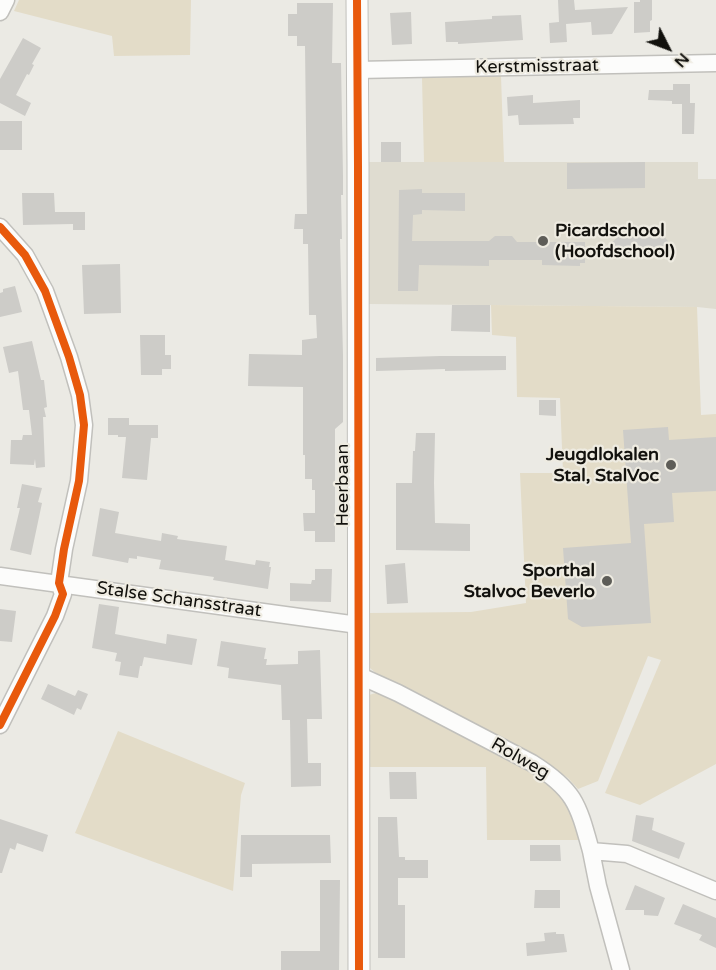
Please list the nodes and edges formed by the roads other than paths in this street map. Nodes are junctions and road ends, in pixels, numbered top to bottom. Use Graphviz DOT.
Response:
graph roads {
  1 [pos="357,0"];
  2 [pos="716,63"];
  3 [pos="357,70"];
  4 [pos="0,227"];
  5 [pos="0,576"];
  6 [pos="59,583"];
  7 [pos="358,625"];
  8 [pos="358,675"];
  9 [pos="0,725"];
  10 [pos="591,851"];
  11 [pos="716,891"];
  12 [pos="358,970"];
  13 [pos="621,970"];
  1 -- 3 [label="street, Heerbaan"];
  2 -- 3 [label="street, Kerstmisstraat"];
  3 -- 7 [label="street, Heerbaan"];
  4 -- 6 [label="street"];
  5 -- 6 [label="street, Stalse Schansstraat"];
  6 -- 7 [label="street, Stalse Schansstraat"];
  6 -- 9 [label="street"];
  7 -- 8 [label="street, Heerbaan"];
  8 -- 10 [label="street, Rolweg"];
  8 -- 12 [label="street, Heerbaan"];
  10 -- 11 [label="street"];
  10 -- 13 [label="street, Rolweg"];
}
